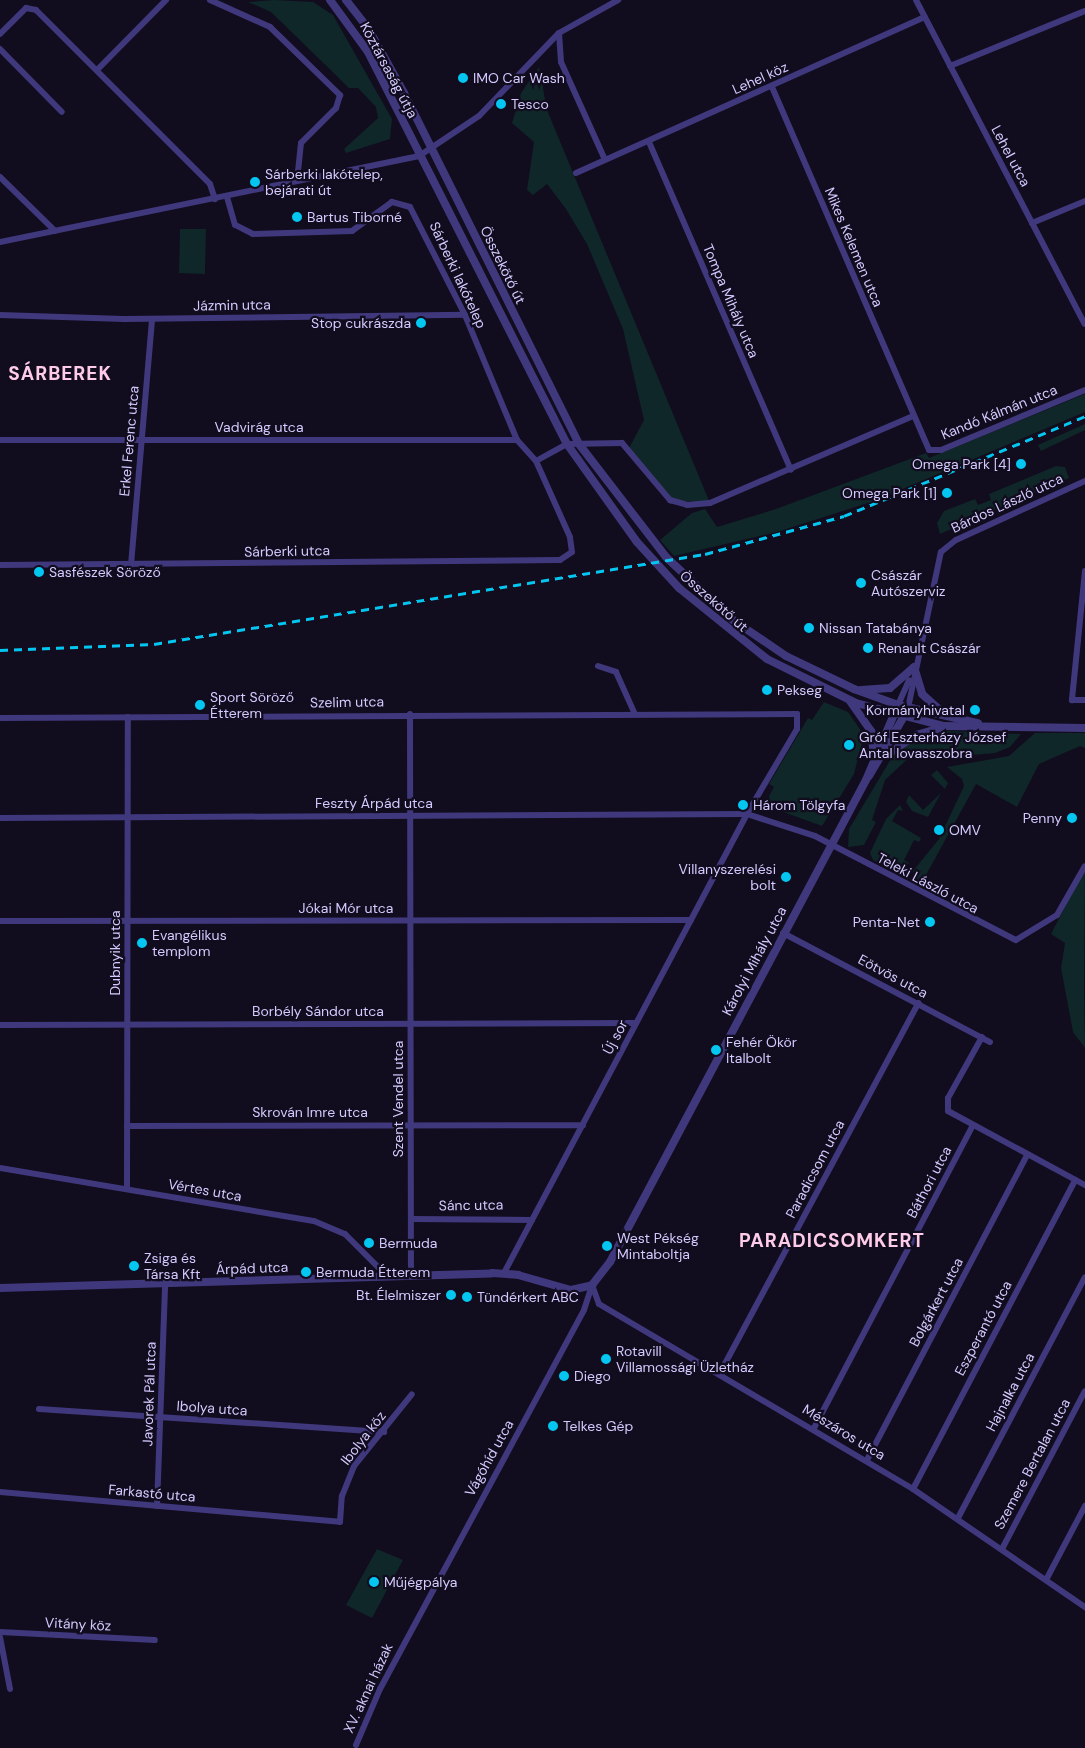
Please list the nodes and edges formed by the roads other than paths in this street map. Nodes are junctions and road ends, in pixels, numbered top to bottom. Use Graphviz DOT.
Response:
graph roads {
  1 [pos="166,0"];
  2 [pos="210,0"];
  3 [pos="330,0"];
  4 [pos="346,0"];
  5 [pos="618,0"];
  6 [pos="916,0"];
  7 [pos="1085,10"];
  8 [pos="925,17"];
  9 [pos="559,33"];
  10 [pos="0,34"];
  11 [pos="0,50"];
  12 [pos="950,66"];
  13 [pos="98,69"];
  14 [pos="772,87"];
  15 [pos="62,112"];
  16 [pos="649,142"];
  17 [pos="433,150"];
  18 [pos="418,156"];
  19 [pos="605,160"];
  20 [pos="576,172"];
  21 [pos="0,177"];
  22 [pos="297,181"];
  23 [pos="227,197"];
  24 [pos="215,199"];
  25 [pos="1085,202"];
  26 [pos="1032,223"];
  27 [pos="55,231"];
  28 [pos="0,242"];
  29 [pos="0,315"];
  30 [pos="465,316"];
  31 [pos="152,319"];
  32 [pos="1085,324"];
  33 [pos="1085,390"];
  34 [pos="913,416"];
  35 [pos="141,439"];
  36 [pos="0,440"];
  37 [pos="517,440"];
  38 [pos="567,444"];
  39 [pos="579,444"];
  40 [pos="536,461"];
  41 [pos="791,470"];
  42 [pos="1084,484"];
  43 [pos="572,552"];
  44 [pos="0,565"];
  45 [pos="131,566"];
  46 [pos="1085,571"];
  47 [pos="598,666"];
  48 [pos="914,667"];
  49 [pos="854,690"];
  50 [pos="849,699"];
  51 [pos="1085,700"];
  52 [pos="898,706"];
  53 [pos="908,708"];
  54 [pos="634,712"];
  55 [pos="410,714"];
  56 [pos="796,714"];
  57 [pos="894,715"];
  58 [pos="128,716"];
  59 [pos="948,716"];
  60 [pos="0,718"];
  61 [pos="904,718"];
  62 [pos="991,725"];
  63 [pos="950,726"];
  64 [pos="1085,728"];
  65 [pos="874,757"];
  66 [pos="882,761"];
  67 [pos="866,780"];
  68 [pos="747,814"];
  69 [pos="410,815"];
  70 [pos="0,818"];
  71 [pos="128,818"];
  72 [pos="830,844"];
  73 [pos="1085,866"];
  74 [pos="411,920"];
  75 [pos="691,920"];
  76 [pos="0,921"];
  77 [pos="128,921"];
  78 [pos="783,933"];
  79 [pos="918,1003"];
  80 [pos="411,1023"];
  81 [pos="636,1023"];
  82 [pos="127,1024"];
  83 [pos="0,1025"];
  84 [pos="982,1037"];
  85 [pos="990,1042"];
  86 [pos="411,1124"];
  87 [pos="582,1125"];
  88 [pos="127,1126"];
  89 [pos="972,1127"];
  90 [pos="1027,1155"];
  91 [pos="0,1168"];
  92 [pos="1075,1180"];
  93 [pos="1085,1185"];
  94 [pos="127,1189"];
  95 [pos="411,1219"];
  96 [pos="532,1220"];
  97 [pos="504,1273"];
  98 [pos="411,1275"];
  99 [pos="387,1276"];
  100 [pos="1085,1277"];
  101 [pos="165,1283"];
  102 [pos="592,1285"];
  103 [pos="0,1288"];
  104 [pos="720,1373"];
  105 [pos="1085,1391"];
  106 [pos="412,1394"];
  107 [pos="39,1409"];
  108 [pos="160,1417"];
  109 [pos="814,1428"];
  110 [pos="384,1432"];
  111 [pos="867,1460"];
  112 [pos="913,1489"];
  113 [pos="0,1492"];
  114 [pos="157,1506"];
  115 [pos="1085,1506"];
  116 [pos="302,1518"];
  117 [pos="958,1518"];
  118 [pos="1002,1549"];
  119 [pos="1046,1580"];
  120 [pos="1085,1607"];
  121 [pos="0,1632"];
  122 [pos="0,1637"];
  123 [pos="155,1640"];
  124 [pos="404,1643"];
  125 [pos="10,1688"];
  126 [pos="356,1745"];
  1 -- 13 [label="street"];
  2 -- 22 [label="street"];
  3 -- 18 [label="street, Köztársaság útja"];
  4 -- 17 [label="street, Köztársaság útja"];
  5 -- 9 [label="street"];
  6 -- 8 [label="street, Lehel utca"];
  7 -- 12 [label="street"];
  8 -- 12 [label="street, Lehel utca"];
  8 -- 14 [label="street, Lehel köz"];
  9 -- 17 [label="street"];
  9 -- 19 [label="street"];
  10 -- 13 [label="street"];
  11 -- 15 [label="street"];
  12 -- 26 [label="street, Lehel utca"];
  13 -- 24 [label="street"];
  14 -- 16 [label="street, Lehel köz"];
  14 -- 34 [label="street, Mikes Kelemen utca"];
  16 -- 19 [label="street, Lehel köz"];
  16 -- 41 [label="street, Tompa Mihály utca"];
  17 -- 18 [label="street"];
  17 -- 39 [label="street, Összekötő út"];
  18 -- 22 [label="street"];
  18 -- 38 [label="street, Összekötő út"];
  19 -- 20 [label="street, Lehel köz"];
  21 -- 27 [label="street"];
  22 -- 23 [label="street"];
  23 -- 24 [label="street"];
  23 -- 30 [label="street, Sárberki lakótelep"];
  24 -- 27 [label="street"];
  25 -- 26 [label="street"];
  26 -- 32 [label="street, Lehel utca"];
  27 -- 28 [label="street"];
  29 -- 31 [label="street, Jázmin utca"];
  30 -- 31 [label="street, Jázmin utca"];
  30 -- 37 [label="street, Sárberki lakótelep"];
  31 -- 35 [label="street, Erkel Ferenc utca"];
  33 -- 34 [label="street, Kandó Kálmán utca"];
  34 -- 41 [label="street"];
  35 -- 36 [label="street, Vadvirág utca"];
  35 -- 37 [label="street, Vadvirág utca"];
  35 -- 45 [label="street, Erkel Ferenc utca"];
  37 -- 40 [label="street, Sárberki lakótelep"];
  38 -- 39 [label="street"];
  38 -- 40 [label="street"];
  38 -- 50 [label="street, Összekötő út"];
  39 -- 41 [label="street"];
  39 -- 49 [label="street, Összekötő út"];
  40 -- 43 [label="street, Sárberki lakótelep"];
  42 -- 48 [label="street, Bárdos László utca"];
  43 -- 45 [label="street, Sárberki utca"];
  44 -- 45 [label="street, Sárberki utca"];
  46 -- 51 [label="street"];
  47 -- 54 [label="street"];
  48 -- 49 [label="street"];
  48 -- 52 [label="street"];
  48 -- 53 [label="street, Károlyi Mihály utca"];
  48 -- 59 [label="street"];
  49 -- 52 [label="street, Összekötő út"];
  50 -- 57 [label="street, Összekötő út"];
  50 -- 65 [label="street"];
  52 -- 53 [label="street, Összekötő út"];
  52 -- 57 [label="street, Károlyi Mihály utca"];
  53 -- 59 [label="street, Összekötő út"];
  53 -- 61 [label="street, Károlyi Mihály utca"];
  54 -- 55 [label="street, Szelim utca"];
  54 -- 56 [label="street, Szelim utca"];
  55 -- 58 [label="street, Szelim utca"];
  55 -- 69 [label="street, Szent Vendel utca"];
  56 -- 68 [label="street, Új sor"];
  57 -- 61 [label="street, Összekötő út"];
  57 -- 65 [label="street, Károlyi Mihály utca"];
  58 -- 60 [label="street, Szelim utca"];
  58 -- 71 [label="street, Dubnyik utca"];
  59 -- 62 [label="street, Összekötő út"];
  61 -- 63 [label="street, Összekötő út"];
  61 -- 66 [label="street, Károlyi Mihály utca"];
  62 -- 63 [label="street"];
  62 -- 64 [label="street"];
  63 -- 66 [label="street"];
  65 -- 67 [label="street, Károlyi Mihály utca"];
  66 -- 67 [label="street, Károlyi Mihály utca"];
  67 -- 72 [label="street, Károlyi Mihály utca"];
  68 -- 69 [label="street, Feszty Árpád utca"];
  68 -- 72 [label="street, Feszty Árpád utca"];
  68 -- 75 [label="street, Új sor"];
  69 -- 71 [label="street, Feszty Árpád utca"];
  69 -- 74 [label="street, Szent Vendel utca"];
  70 -- 71 [label="street, Feszty Árpád utca"];
  71 -- 77 [label="street, Dubnyik utca"];
  72 -- 73 [label="street, Teleki László utca"];
  72 -- 78 [label="street, Károlyi Mihály utca"];
  74 -- 75 [label="street, Jókai Mór utca"];
  74 -- 77 [label="street, Jókai Mór utca"];
  74 -- 80 [label="street, Szent Vendel utca"];
  75 -- 81 [label="street, Új sor"];
  76 -- 77 [label="street, Jókai Mór utca"];
  77 -- 82 [label="street, Dubnyik utca"];
  78 -- 79 [label="street, Eötvös utca"];
  78 -- 102 [label="street, Károlyi Mihály utca"];
  79 -- 84 [label="street, Eötvös utca"];
  79 -- 104 [label="street, Paradicsom utca"];
  80 -- 81 [label="street, Borbély Sándor utca"];
  80 -- 82 [label="street, Borbély Sándor utca"];
  80 -- 86 [label="street, Szent Vendel utca"];
  81 -- 87 [label="street, Új sor"];
  82 -- 83 [label="street, Borbély Sándor utca"];
  82 -- 88 [label="street, Dubnyik utca"];
  84 -- 85 [label="street, Eötvös utca"];
  84 -- 89 [label="street"];
  86 -- 87 [label="street, Skrován Imre utca"];
  86 -- 88 [label="street, Skrován Imre utca"];
  86 -- 95 [label="street, Szent Vendel utca"];
  87 -- 96 [label="street, Új sor"];
  88 -- 94 [label="street, Dubnyik utca"];
  89 -- 90 [label="street"];
  89 -- 109 [label="street, Báthori utca"];
  90 -- 92 [label="street"];
  90 -- 111 [label="street, Bolgárkert utca"];
  91 -- 94 [label="street, Vértes utca"];
  92 -- 93 [label="street"];
  92 -- 112 [label="street, Eszperantó utca"];
  94 -- 99 [label="street, Vértes utca"];
  95 -- 96 [label="street, Sánc utca"];
  95 -- 98 [label="street, Szent Vendel utca"];
  96 -- 97 [label="street, Új sor"];
  97 -- 98 [label="street, Árpád utca"];
  97 -- 102 [label="street, Árpád utca"];
  98 -- 99 [label="street, Árpád utca"];
  99 -- 101 [label="street, Árpád utca"];
  100 -- 117 [label="street, Hajnalka utca"];
  101 -- 103 [label="street, Árpád utca"];
  101 -- 108 [label="street, Javorek Pál utca"];
  102 -- 104 [label="street, Mészáros utca"];
  102 -- 124 [label="street, Vágóhíd utca"];
  104 -- 109 [label="street, Mészáros utca"];
  105 -- 118 [label="street, Szemere Bertalan utca"];
  106 -- 110 [label="street, Ibolya köz"];
  107 -- 108 [label="street, Ibolya utca"];
  108 -- 110 [label="street, Ibolya utca"];
  108 -- 114 [label="street, Javorek Pál utca"];
  109 -- 111 [label="street, Mészáros utca"];
  110 -- 116 [label="street, Ibolya köz"];
  111 -- 112 [label="street, Mészáros utca"];
  112 -- 117 [label="street, Mészáros utca"];
  113 -- 114 [label="street, Farkastó utca"];
  114 -- 116 [label="street, Farkastó utca"];
  115 -- 119 [label="street"];
  117 -- 118 [label="street, Mészáros utca"];
  118 -- 119 [label="street, Mészáros utca"];
  119 -- 120 [label="street, Mészáros utca"];
  121 -- 123 [label="street, Vitány köz"];
  122 -- 125 [label="street"];
  124 -- 126 [label="street, XV. aknai házak"];
}
